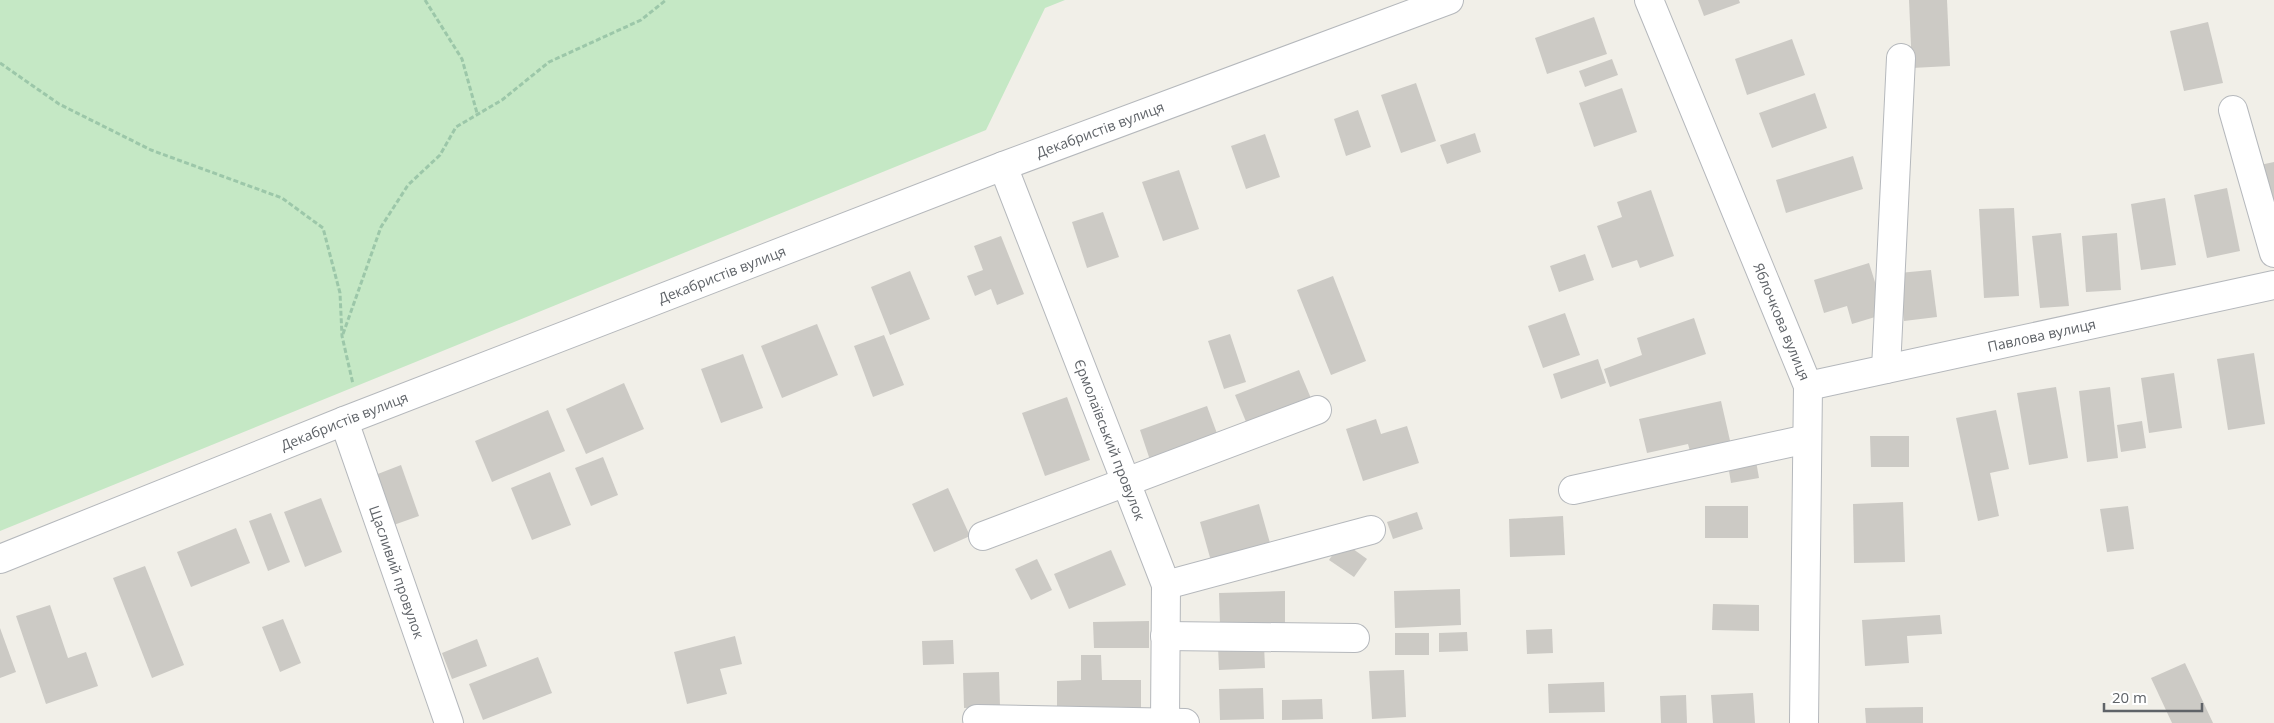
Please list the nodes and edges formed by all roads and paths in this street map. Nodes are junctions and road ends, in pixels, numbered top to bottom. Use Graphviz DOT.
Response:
graph roads {
  1 [pos="425,0"];
  2 [pos="666,0"];
  3 [pos="1448,0"];
  4 [pos="1649,0"];
  5 [pos="1901,58"];
  6 [pos="0,63"];
  7 [pos="2233,110"];
  8 [pos="477,113"];
  9 [pos="1003,166"];
  10 [pos="2274,253"];
  11 [pos="2274,285"];
  12 [pos="342,336"];
  13 [pos="1886,369"];
  14 [pos="1808,386"];
  15 [pos="1317,410"];
  16 [pos="344,421"];
  17 [pos="1807,439"];
  18 [pos="1126,482"];
  19 [pos="1573,490"];
  20 [pos="1371,530"];
  21 [pos="982,536"];
  22 [pos="0,559"];
  23 [pos="1166,585"];
  24 [pos="1166,636"];
  25 [pos="1355,638"];
  26 [pos="977,720"];
  27 [pos="448,723"];
  28 [pos="1172,723"];
  29 [pos="1804,723"];
  1 -- 8 [label="path"];
  2 -- 8 [label="path"];
  3 -- 9 [label="street, Декабристів вулиця"];
  4 -- 14 [label="street, Яблочкова вулиця"];
  5 -- 13 [label="street"];
  6 -- 12 [label="path"];
  7 -- 10 [label="street"];
  8 -- 12 [label="path"];
  9 -- 16 [label="street, Декабристів вулиця"];
  9 -- 18 [label="street, Єрмолаївський провулок"];
  11 -- 13 [label="street, Павлова вулиця"];
  12 -- 16 [label="path"];
  13 -- 14 [label="street, Павлова вулиця"];
  14 -- 17 [label="street, Яблочкова вулиця"];
  15 -- 18 [label="street"];
  16 -- 22 [label="street, Декабристів вулиця"];
  16 -- 27 [label="street, Щасливий провулок"];
  17 -- 19 [label="street"];
  17 -- 29 [label="street, Яблочкова вулиця"];
  18 -- 21 [label="street"];
  18 -- 23 [label="street, Єрмолаївський провулок"];
  20 -- 23 [label="street"];
  23 -- 24 [label="street, Єрмолаївський провулок"];
  24 -- 25 [label="street"];
  24 -- 28 [label="street, Єрмолаївський провулок"];
  26 -- 28 [label="street"];
}
